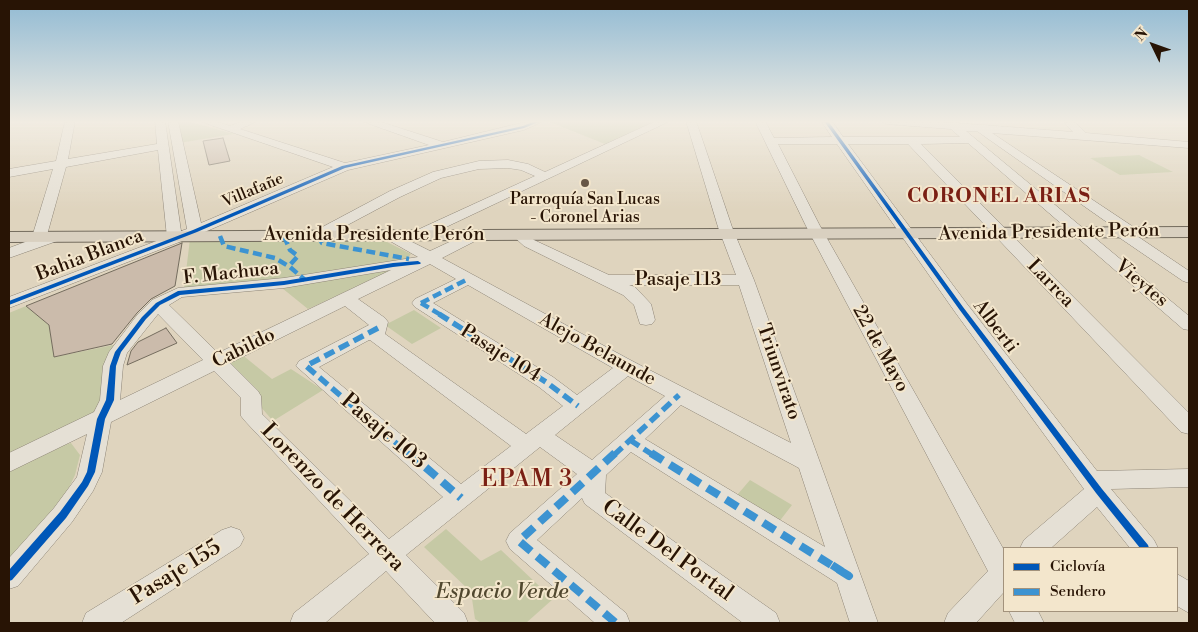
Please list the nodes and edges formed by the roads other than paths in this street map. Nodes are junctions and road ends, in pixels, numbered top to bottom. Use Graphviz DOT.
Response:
graph roads {
  1 [pos="64,150"];
  2 [pos="138,150"];
  3 [pos="164,150"];
  4 [pos="175,150"];
  5 [pos="295,150"];
  6 [pos="418,150"];
  7 [pos="600,150"];
  8 [pos="701,150"];
  9 [pos="775,150"];
  10 [pos="848,150"];
  11 [pos="921,150"];
  12 [pos="992,150"];
  13 [pos="1000,150"];
  14 [pos="61,164"];
  15 [pos="344,167"];
  16 [pos="9,173"];
  17 [pos="544,176"];
  18 [pos="1189,225"];
  19 [pos="1076,229"];
  20 [pos="9,230"];
  21 [pos="815,230"];
  22 [pos="998,230"];
  23 [pos="1125,230"];
  24 [pos="426,231"];
  25 [pos="727,231"];
  26 [pos="905,231"];
  27 [pos="324,232"];
  28 [pos="1189,232"];
  29 [pos="45,234"];
  30 [pos="181,234"];
  31 [pos="388,234"];
  32 [pos="478,234"];
  33 [pos="518,234"];
  34 [pos="9,237"];
  35 [pos="9,253"];
  36 [pos="424,261"];
  37 [pos="1189,278"];
  38 [pos="468,279"];
  39 [pos="610,280"];
  40 [pos="746,280"];
  41 [pos="346,300"];
  42 [pos="9,303"];
  43 [pos="158,304"];
  44 [pos="646,320"];
  45 [pos="1189,325"];
  46 [pos="378,328"];
  47 [pos="216,363"];
  48 [pos="627,368"];
  49 [pos="679,395"];
  50 [pos="578,406"];
  51 [pos="101,419"];
  52 [pos="1189,426"];
  53 [pos="630,440"];
  54 [pos="534,441"];
  55 [pos="809,462"];
  56 [pos="9,463"];
  57 [pos="595,474"];
  58 [pos="1189,478"];
  59 [pos="1095,486"];
  60 [pos="461,498"];
  61 [pos="232,538"];
  62 [pos="1034,547"];
  63 [pos="1144,547"];
  64 [pos="388,554"];
  65 [pos="841,571"];
  66 [pos="1003,572"];
  67 [pos="1003,575"];
  68 [pos="9,577"];
  69 [pos="1178,588"];
  70 [pos="1189,600"];
  71 [pos="1024,612"];
  72 [pos="96,623"];
  73 [pos="304,623"];
  74 [pos="454,623"];
  75 [pos="616,623"];
  76 [pos="766,623"];
  77 [pos="864,623"];
  78 [pos="958,623"];
  79 [pos="1030,623"];
  1 -- 14 [label="street"];
  2 -- 14 [label="street"];
  3 -- 30 [label="street"];
  4 -- 30 [label="street"];
  5 -- 15 [label="street"];
  6 -- 15 [label="street, Villafañe"];
  7 -- 17 [label="street"];
  8 -- 25 [label="street, Triunvirato"];
  9 -- 21 [label="street, 22 de Mayo"];
  10 -- 26 [label="street, Alberti"];
  11 -- 22 [label="street, Larrea"];
  12 -- 19 [label="street, Vieytes"];
  13 -- 23 [label="street"];
  14 -- 16 [label="street"];
  14 -- 29 [label="street"];
  15 -- 30 [label="street, Villafañe"];
  17 -- 24 [label="street"];
  17 -- 27 [label="street"];
  18 -- 23 [label="main road, Avenida Presidente Perón"];
  19 -- 22 [label="main road, Avenida Presidente Perón"];
  19 -- 23 [label="main road, Avenida Presidente Perón"];
  19 -- 45 [label="street, Vieytes"];
  20 -- 29 [label="main road, Avenida Presidente Perón"];
  21 -- 25 [label="main road, Avenida Presidente Perón"];
  21 -- 26 [label="main road, Avenida Presidente Perón"];
  21 -- 66 [label="street, 22 de Mayo"];
  22 -- 26 [label="main road, Avenida Presidente Perón"];
  22 -- 52 [label="street, Larrea"];
  23 -- 28 [label="main road, Avenida Presidente Perón"];
  23 -- 37 [label="street"];
  24 -- 25 [label="main road, Avenida Presidente Perón"];
  24 -- 27 [label="main road, Avenida Presidente Perón"];
  24 -- 31 [label="main road, Avenida Presidente Perón"];
  24 -- 32 [label="main road, Avenida Presidente Perón"];
  25 -- 33 [label="main road, Avenida Presidente Perón"];
  25 -- 40 [label="street, Triunvirato"];
  26 -- 59 [label="street, Alberti"];
  27 -- 30 [label="main road, Avenida Presidente Perón"];
  27 -- 31 [label="main road, Avenida Presidente Perón"];
  29 -- 30 [label="main road, Avenida Presidente Perón"];
  29 -- 34 [label="main road, Avenida Presidente Perón"];
  29 -- 35 [label="street"];
  30 -- 42 [label="street, Bahia Blanca"];
  31 -- 36 [label="street, Alejo Belaunde"];
  32 -- 33 [label="main road, Avenida Presidente Perón"];
  32 -- 36 [label="street, Cabildo"];
  33 -- 39 [label="street"];
  36 -- 38 [label="street, Alejo Belaunde"];
  36 -- 41 [label="street, Cabildo"];
  36 -- 43 [label="street, F. Machuca"];
  38 -- 48 [label="street, Alejo Belaunde"];
  38 -- 50 [label="street, Pasaje 104"];
  39 -- 40 [label="street, Pasaje 113"];
  39 -- 44 [label="street"];
  40 -- 55 [label="street, Triunvirato"];
  41 -- 46 [label="street, Calle Del Portal"];
  41 -- 47 [label="street, Cabildo"];
  43 -- 47 [label="street, Lorenzo de Herrera"];
  43 -- 51 [label="street, F. Machuca"];
  46 -- 54 [label="street, Calle Del Portal"];
  46 -- 60 [label="street, Pasaje 103"];
  47 -- 51 [label="street, Cabildo"];
  47 -- 64 [label="street, Lorenzo de Herrera"];
  48 -- 49 [label="street, Alejo Belaunde"];
  48 -- 50 [label="street"];
  49 -- 53 [label="street"];
  49 -- 55 [label="street, Alejo Belaunde"];
  50 -- 54 [label="street"];
  51 -- 56 [label="street, Cabildo"];
  51 -- 68 [label="street, F. Machuca"];
  53 -- 57 [label="street"];
  53 -- 65 [label="street"];
  54 -- 57 [label="street, Calle Del Portal"];
  54 -- 60 [label="street"];
  55 -- 65 [label="street, Triunvirato"];
  57 -- 75 [label="street"];
  57 -- 76 [label="street, Calle Del Portal"];
  58 -- 59 [label="street"];
  59 -- 62 [label="street"];
  59 -- 63 [label="street, Alberti"];
  60 -- 64 [label="street"];
  61 -- 72 [label="street, Pasaje 155"];
  64 -- 73 [label="street"];
  64 -- 74 [label="street, Lorenzo de Herrera"];
  65 -- 77 [label="street, Triunvirato"];
  67 -- 78 [label="street"];
  69 -- 70 [label="street"];
  71 -- 79 [label="street"];
}
